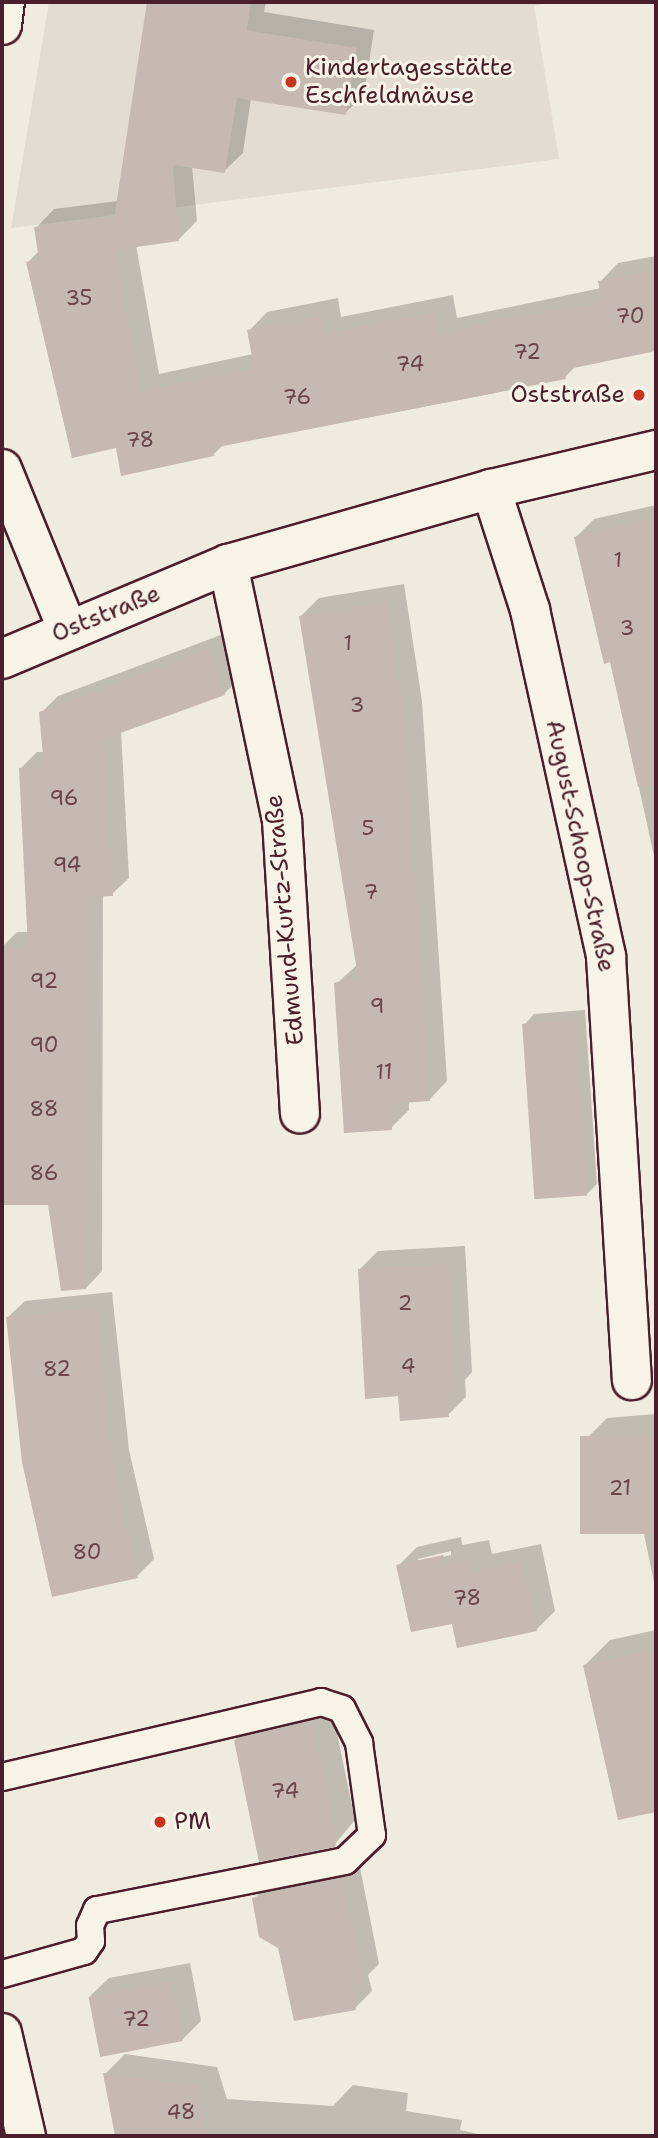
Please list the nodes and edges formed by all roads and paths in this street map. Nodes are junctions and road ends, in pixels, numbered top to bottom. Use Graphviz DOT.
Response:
graph roads {
  1 [pos="5,2"];
  2 [pos="2,25"];
  3 [pos="656,450"];
  4 [pos="2,469"];
  5 [pos="491,489"];
  6 [pos="228,564"];
  7 [pos="67,628"];
  8 [pos="2,659"];
  9 [pos="300,1113"];
  10 [pos="644,1380"];
  11 [pos="2,1777"];
  12 [pos="2,1974"];
  13 [pos="2,2033"];
  14 [pos="26,2136"];
  1 -- 2 [label="street"];
  3 -- 5 [label="street, Oststraße"];
  4 -- 7 [label="street"];
  5 -- 6 [label="street, Oststraße"];
  5 -- 10 [label="street, August-Schoop-Straße"];
  6 -- 7 [label="street, Oststraße"];
  6 -- 9 [label="street, Edmund-Kurtz-Straße"];
  7 -- 8 [label="street, Oststraße"];
  11 -- 12 [label="lane"];
  13 -- 14 [label="street"];
}
